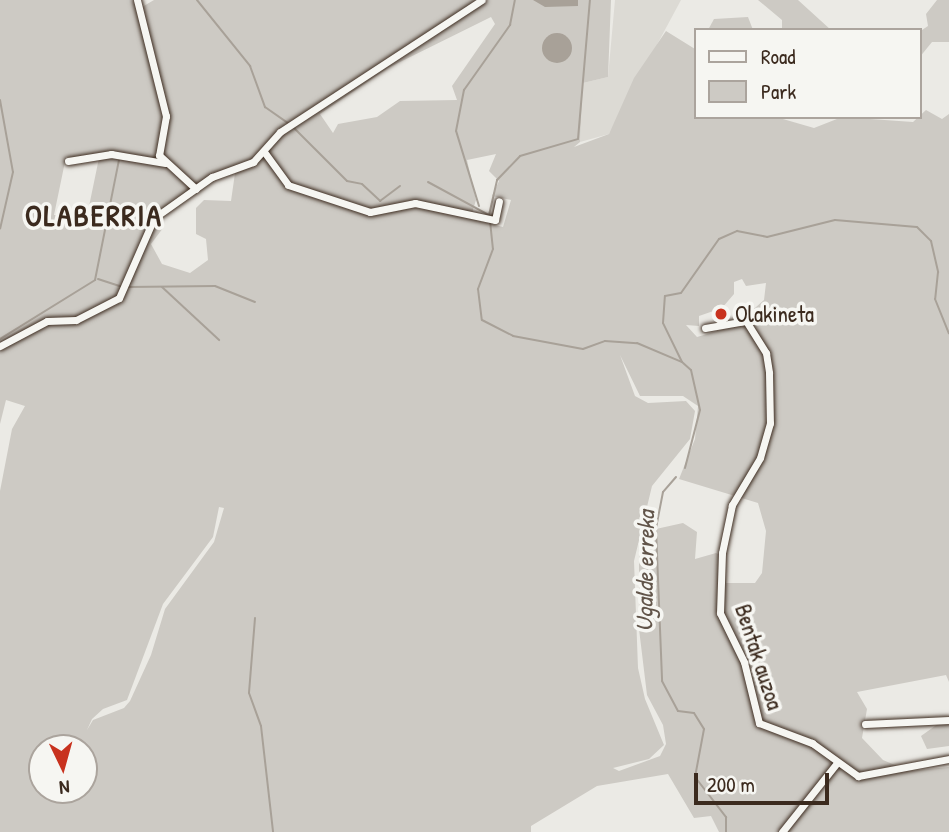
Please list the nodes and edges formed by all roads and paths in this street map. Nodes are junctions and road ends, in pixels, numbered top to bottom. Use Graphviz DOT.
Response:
graph roads {
  1 [pos="137,0"];
  2 [pos="482,0"];
  3 [pos="265,153"];
  4 [pos="68,161"];
  5 [pos="165,163"];
  6 [pos="196,189"];
  7 [pos="499,201"];
  8 [pos="705,328"];
  9 [pos="0,346"];
  10 [pos="949,720"];
  11 [pos="865,724"];
  12 [pos="949,759"];
  13 [pos="836,764"];
  14 [pos="782,832"];
  1 -- 5 [label="street"];
  2 -- 3 [label="street"];
  3 -- 6 [label="street"];
  3 -- 7 [label="street"];
  4 -- 5 [label="street"];
  5 -- 6 [label="street"];
  6 -- 9 [label="street"];
  8 -- 13 [label="street, Bentak auzoa"];
  10 -- 11 [label="street"];
  12 -- 13 [label="street, Bentak auzoa"];
  13 -- 14 [label="street"];
}
